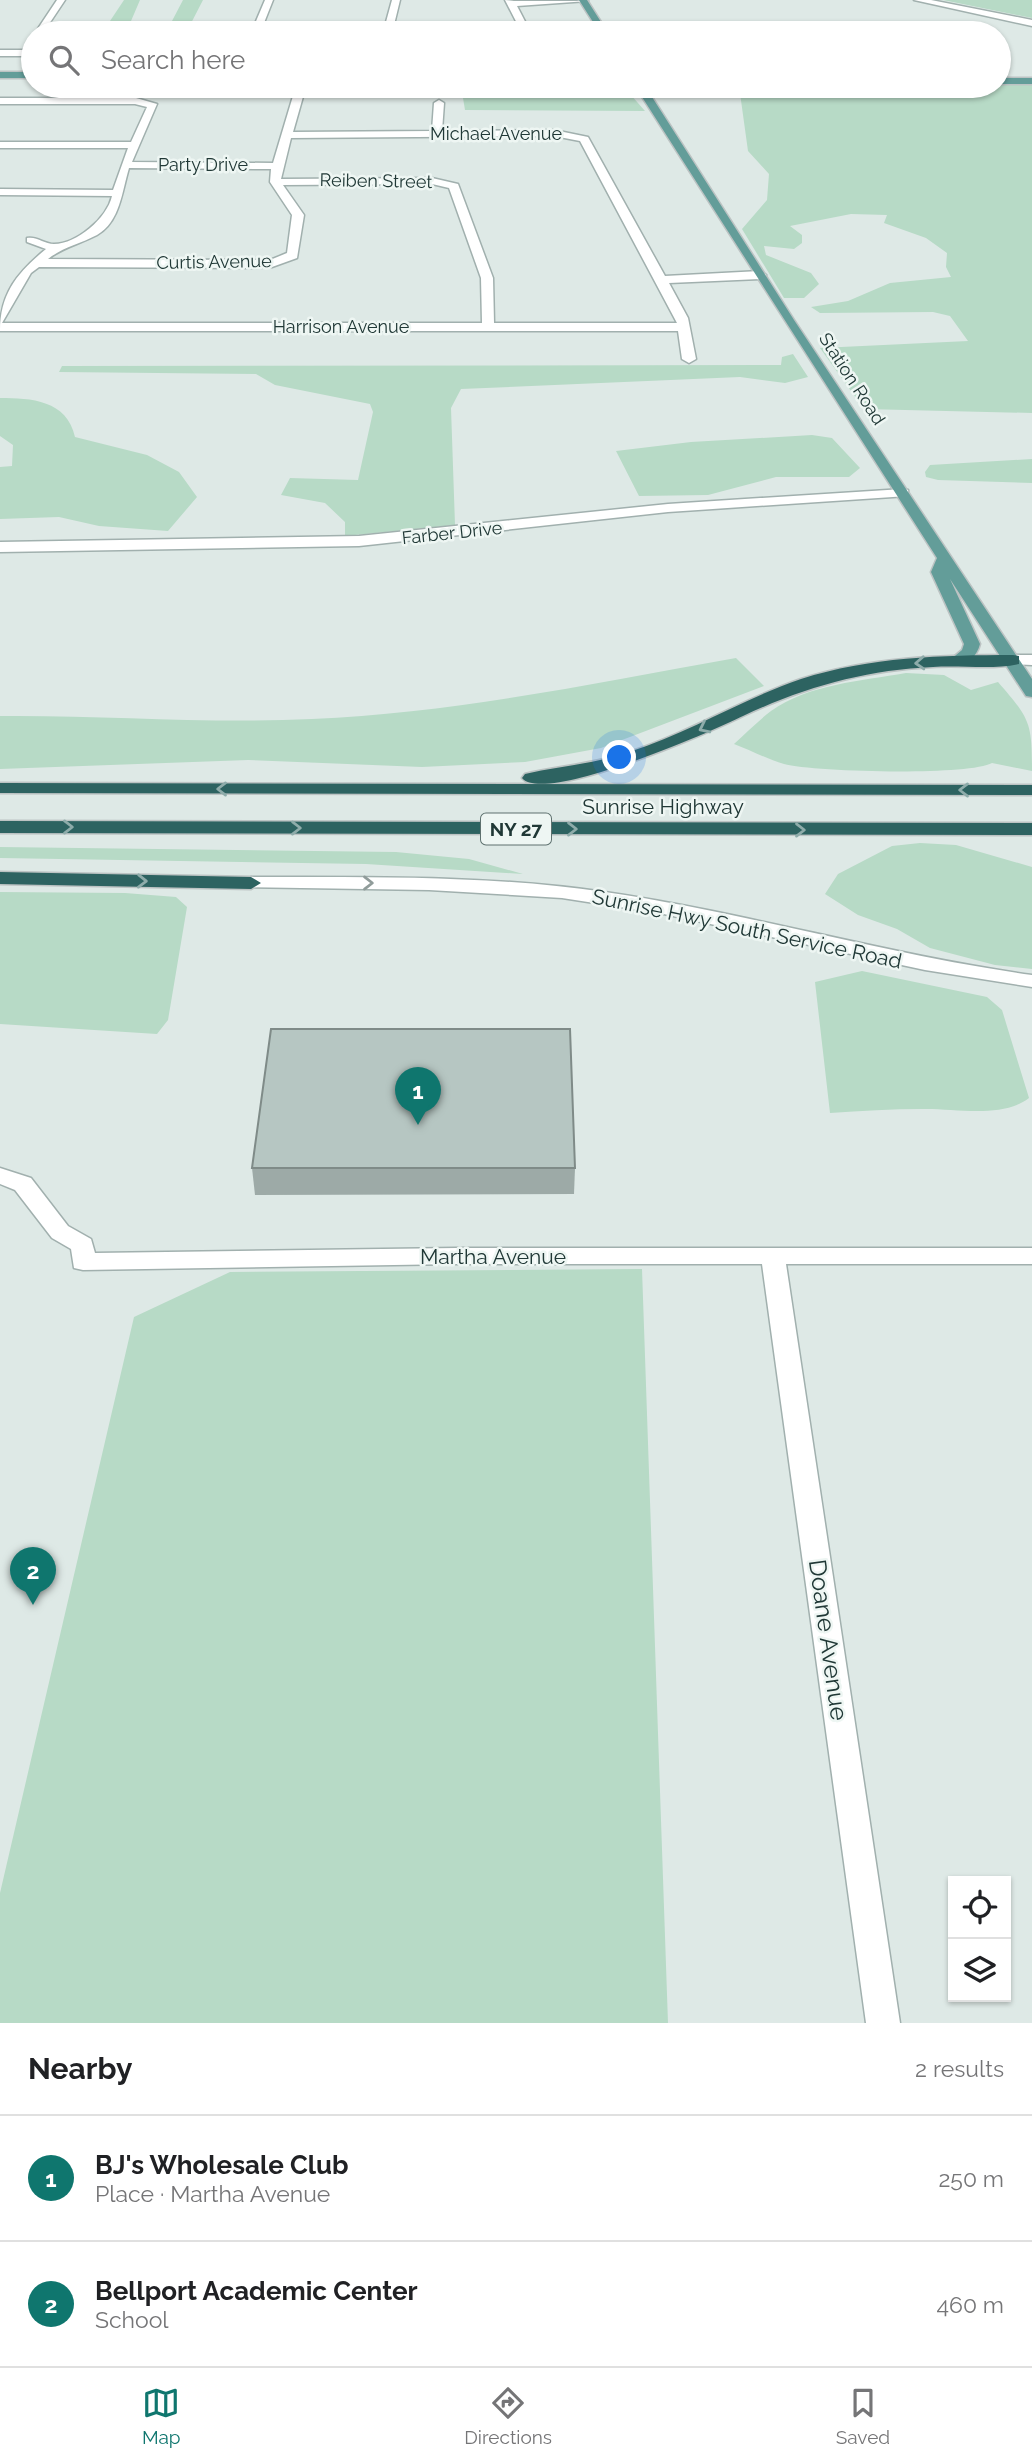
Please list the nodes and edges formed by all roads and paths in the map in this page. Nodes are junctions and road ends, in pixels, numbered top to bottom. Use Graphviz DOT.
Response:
graph roads {
  1 [pos="61,0"];
  2 [pos="269,0"];
  3 [pos="396,0"];
  4 [pos="918,0"];
  5 [pos="583,1"];
  6 [pos="510,2"];
  7 [pos="47,21"];
  8 [pos="260,21"];
  9 [pos="390,21"];
  10 [pos="520,21"];
  11 [pos="596,21"];
  12 [pos="1032,23"];
  13 [pos="0,52"];
  14 [pos="21,52"];
  15 [pos="1011,74"];
  16 [pos="1032,74"];
  17 [pos="0,77"];
  18 [pos="21,77"];
  19 [pos="1011,81"];
  20 [pos="1032,81"];
  21 [pos="298,98"];
  22 [pos="648,98"];
  23 [pos="0,101"];
  24 [pos="439,103"];
  25 [pos="438,133"];
  26 [pos="288,135"];
  27 [pos="0,145"];
  28 [pos="135,145"];
  29 [pos="127,165"];
  30 [pos="279,166"];
  31 [pos="275,182"];
  32 [pos="0,192"];
  33 [pos="118,193"];
  34 [pos="31,240"];
  35 [pos="55,248"];
  36 [pos="37,263"];
  37 [pos="760,275"];
  38 [pos="660,280"];
  39 [pos="0,320"];
  40 [pos="0,327"];
  41 [pos="488,327"];
  42 [pos="682,327"];
  43 [pos="689,359"];
  44 [pos="903,493"];
  45 [pos="0,547"];
  46 [pos="945,557"];
  47 [pos="1013,660"];
  48 [pos="1032,660"];
  49 [pos="957,661"];
  50 [pos="1032,692"];
  51 [pos="0,788"];
  52 [pos="323,789"];
  53 [pos="1032,790"];
  54 [pos="0,827"];
  55 [pos="1032,830"];
  56 [pos="0,878"];
  57 [pos="251,883"];
  58 [pos="1032,981"];
  59 [pos="0,1176"];
  60 [pos="773,1256"];
  61 [pos="1032,1256"];
  62 [pos="883,2023"];
  1 -- 7 [label="street"];
  2 -- 8 [label="street"];
  3 -- 9 [label="street"];
  4 -- 12 [label="street"];
  5 -- 6 [label="street"];
  5 -- 11 [label="main road"];
  6 -- 10 [label="street"];
  13 -- 14 [label="street"];
  15 -- 16 [label="main road"];
  17 -- 18 [label="main road"];
  19 -- 20 [label="main road"];
  21 -- 26 [label="street"];
  22 -- 37 [label="main road, Station Road"];
  23 -- 28 [label="street"];
  24 -- 25 [label="street"];
  25 -- 26 [label="street, Michael Avenue"];
  25 -- 38 [label="street, Michael Avenue"];
  26 -- 30 [label="street"];
  27 -- 28 [label="street"];
  28 -- 29 [label="street"];
  29 -- 30 [label="street, Party Drive"];
  29 -- 33 [label="street"];
  30 -- 31 [label="street"];
  31 -- 36 [label="street, Curtis Avenue"];
  31 -- 41 [label="street, Reiben Street"];
  32 -- 33 [label="street"];
  33 -- 35 [label="street"];
  34 -- 35 [label="street"];
  35 -- 36 [label="street"];
  36 -- 39 [label="street"];
  37 -- 38 [label="street"];
  37 -- 44 [label="main road, Station Road"];
  38 -- 42 [label="street, Michael Avenue"];
  40 -- 41 [label="street, Harrison Avenue"];
  41 -- 42 [label="street, Harrison Avenue"];
  42 -- 43 [label="street, Michael Avenue"];
  44 -- 45 [label="street, Farber Drive"];
  44 -- 46 [label="main road, Station Road"];
  46 -- 47 [label="main road, Station Road"];
  46 -- 49 [label="main road"];
  47 -- 48 [label="street"];
  47 -- 49 [label="highway"];
  47 -- 50 [label="main road, Station Road"];
  49 -- 52 [label="highway, one-way"];
  52 -- 51 [label="highway, Sunrise Highway / NY 27, one-way"];
  53 -- 52 [label="highway, Sunrise Highway / NY 27, one-way"];
  54 -- 55 [label="highway, Sunrise Highway / NY 27, one-way"];
  56 -- 57 [label="highway, one-way"];
  57 -- 58 [label="street, Sunrise Hwy South Service Road, one-way"];
  59 -- 60 [label="street, Martha Avenue"];
  60 -- 61 [label="street, Martha Avenue"];
  60 -- 62 [label="street, Doane Avenue"];
}
